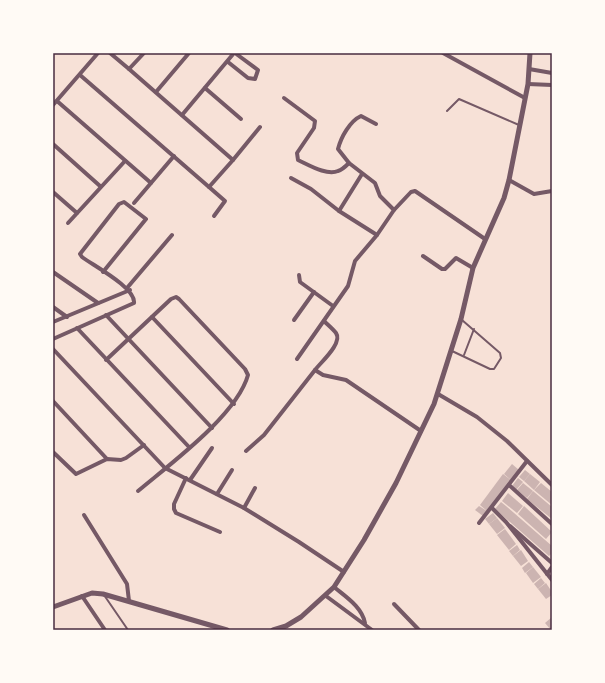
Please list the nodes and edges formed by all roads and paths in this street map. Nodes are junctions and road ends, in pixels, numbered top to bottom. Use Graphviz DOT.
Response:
graph roads {
  1 [pos="98,53"];
  2 [pos="110,53"];
  3 [pos="144,53"];
  4 [pos="189,53"];
  5 [pos="234,53"];
  6 [pos="443,53"];
  7 [pos="530,53"];
  8 [pos="228,62"];
  9 [pos="129,69"];
  10 [pos="529,69"];
  11 [pos="552,74"];
  12 [pos="80,75"];
  13 [pos="528,84"];
  14 [pos="552,85"];
  15 [pos="205,88"];
  16 [pos="156,92"];
  17 [pos="284,98"];
  18 [pos="525,98"];
  19 [pos="57,101"];
  20 [pos="53,105"];
  21 [pos="447,111"];
  22 [pos="182,115"];
  23 [pos="241,119"];
  24 [pos="376,124"];
  25 [pos="521,126"];
  26 [pos="260,127"];
  27 [pos="53,144"];
  28 [pos="174,156"];
  29 [pos="233,160"];
  30 [pos="125,161"];
  31 [pos="349,163"];
  32 [pos="362,174"];
  33 [pos="291,178"];
  34 [pos="509,180"];
  35 [pos="151,183"];
  36 [pos="100,186"];
  37 [pos="210,187"];
  38 [pos="552,191"];
  39 [pos="53,192"];
  40 [pos="134,203"];
  41 [pos="394,210"];
  42 [pos="339,211"];
  43 [pos="76,213"];
  44 [pos="214,216"];
  45 [pos="68,223"];
  46 [pos="377,235"];
  47 [pos="172,236"];
  48 [pos="485,239"];
  49 [pos="423,256"];
  50 [pos="473,268"];
  51 [pos="53,272"];
  52 [pos="103,272"];
  53 [pos="299,275"];
  54 [pos="129,289"];
  55 [pos="314,292"];
  56 [pos="98,303"];
  57 [pos="333,306"];
  58 [pos="53,307"];
  59 [pos="106,315"];
  60 [pos="67,317"];
  61 [pos="152,317"];
  62 [pos="461,319"];
  63 [pos="294,320"];
  64 [pos="324,321"];
  65 [pos="53,322"];
  66 [pos="77,328"];
  67 [pos="474,329"];
  68 [pos="53,339"];
  69 [pos="129,339"];
  70 [pos="53,349"];
  71 [pos="451,350"];
  72 [pos="464,355"];
  73 [pos="297,359"];
  74 [pos="106,360"];
  75 [pos="315,370"];
  76 [pos="438,394"];
  77 [pos="53,401"];
  78 [pos="234,404"];
  79 [pos="212,428"];
  80 [pos="421,431"];
  81 [pos="144,445"];
  82 [pos="189,447"];
  83 [pos="212,448"];
  84 [pos="53,452"];
  85 [pos="246,452"];
  86 [pos="107,459"];
  87 [pos="527,461"];
  88 [pos="165,468"];
  89 [pos="232,470"];
  90 [pos="186,478"];
  91 [pos="190,480"];
  92 [pos="509,484"];
  93 [pos="552,485"];
  94 [pos="255,488"];
  95 [pos="138,491"];
  96 [pos="217,494"];
  97 [pos="244,508"];
  98 [pos="492,508"];
  99 [pos="84,515"];
  100 [pos="506,522"];
  101 [pos="479,523"];
  102 [pos="552,524"];
  103 [pos="220,532"];
  104 [pos="552,563"];
  105 [pos="552,567"];
  106 [pos="344,572"];
  107 [pos="547,574"];
  108 [pos="552,580"];
  109 [pos="334,587"];
  110 [pos="103,594"];
  111 [pos="82,596"];
  112 [pos="326,596"];
  113 [pos="129,601"];
  114 [pos="394,604"];
  115 [pos="53,607"];
  116 [pos="365,623"];
  117 [pos="214,628"];
  118 [pos="105,630"];
  119 [pos="128,630"];
  120 [pos="227,630"];
  121 [pos="273,630"];
  122 [pos="372,630"];
  123 [pos="419,630"];
  1 -- 12 [label="street"];
  2 -- 9 [label="street"];
  3 -- 9 [label="street"];
  4 -- 16 [label="street"];
  5 -- 8 [label="street"];
  5 -- 8 [label="street"];
  6 -- 18 [label="street"];
  7 -- 10 [label="street"];
  8 -- 15 [label="street"];
  9 -- 16 [label="street"];
  10 -- 11 [label="street"];
  10 -- 13 [label="street"];
  12 -- 19 [label="street"];
  12 -- 28 [label="street"];
  13 -- 14 [label="street"];
  13 -- 18 [label="street"];
  15 -- 22 [label="street"];
  15 -- 23 [label="street"];
  16 -- 22 [label="street"];
  17 -- 31 [label="street"];
  18 -- 25 [label="street"];
  19 -- 20 [label="street"];
  19 -- 30 [label="street"];
  21 -- 25 [label="lane"];
  22 -- 29 [label="street"];
  24 -- 31 [label="street"];
  25 -- 34 [label="street"];
  26 -- 29 [label="street"];
  27 -- 36 [label="street"];
  28 -- 35 [label="street"];
  28 -- 37 [label="street"];
  29 -- 37 [label="street"];
  30 -- 35 [label="street"];
  30 -- 36 [label="street"];
  31 -- 32 [label="street"];
  32 -- 41 [label="street"];
  32 -- 42 [label="street"];
  33 -- 42 [label="street"];
  34 -- 38 [label="street"];
  34 -- 48 [label="street"];
  35 -- 40 [label="street"];
  36 -- 43 [label="street"];
  37 -- 44 [label="street"];
  39 -- 43 [label="street"];
  41 -- 46 [label="street"];
  41 -- 48 [label="street"];
  42 -- 46 [label="street"];
  43 -- 45 [label="street"];
  46 -- 57 [label="street"];
  47 -- 54 [label="street"];
  48 -- 50 [label="street"];
  49 -- 50 [label="street"];
  50 -- 62 [label="street"];
  51 -- 56 [label="street"];
  52 -- 52 [label="street"];
  52 -- 54 [label="street"];
  53 -- 55 [label="street"];
  54 -- 56 [label="street"];
  54 -- 59 [label="street"];
  55 -- 57 [label="street"];
  55 -- 63 [label="street"];
  56 -- 60 [label="street"];
  57 -- 64 [label="street"];
  58 -- 60 [label="street"];
  59 -- 66 [label="street"];
  59 -- 69 [label="street"];
  60 -- 65 [label="street"];
  61 -- 69 [label="street"];
  61 -- 78 [label="street"];
  61 -- 78 [label="street"];
  62 -- 67 [label="lane"];
  62 -- 71 [label="street"];
  64 -- 73 [label="street"];
  64 -- 75 [label="street"];
  66 -- 68 [label="street"];
  66 -- 74 [label="street"];
  67 -- 72 [label="lane"];
  67 -- 72 [label="lane"];
  69 -- 74 [label="street"];
  69 -- 79 [label="street"];
  70 -- 81 [label="street"];
  71 -- 72 [label="lane"];
  71 -- 76 [label="street"];
  74 -- 82 [label="street"];
  75 -- 80 [label="street"];
  75 -- 85 [label="street"];
  76 -- 80 [label="street"];
  76 -- 87 [label="street"];
  77 -- 86 [label="street"];
  78 -- 79 [label="street"];
  79 -- 82 [label="street"];
  80 -- 106 [label="street"];
  81 -- 86 [label="street"];
  81 -- 88 [label="street"];
  82 -- 88 [label="street"];
  83 -- 91 [label="street"];
  84 -- 86 [label="street"];
  87 -- 92 [label="street"];
  87 -- 93 [label="street"];
  88 -- 90 [label="street"];
  88 -- 95 [label="street"];
  89 -- 96 [label="street"];
  90 -- 91 [label="street"];
  90 -- 103 [label="street"];
  91 -- 96 [label="street"];
  92 -- 98 [label="street"];
  92 -- 102 [label="street"];
  94 -- 97 [label="street"];
  96 -- 97 [label="street"];
  97 -- 106 [label="street"];
  98 -- 100 [label="street"];
  98 -- 101 [label="street"];
  99 -- 113 [label="street"];
  100 -- 104 [label="street"];
  100 -- 107 [label="street"];
  105 -- 107 [label="street"];
  106 -- 109 [label="street"];
  107 -- 108 [label="street"];
  109 -- 112 [label="street"];
  109 -- 116 [label="street"];
  110 -- 111 [label="street"];
  110 -- 113 [label="street"];
  110 -- 119 [label="lane"];
  111 -- 115 [label="street"];
  111 -- 118 [label="street"];
  112 -- 116 [label="street"];
  112 -- 121 [label="street"];
  113 -- 117 [label="street"];
  114 -- 123 [label="street"];
  116 -- 122 [label="street"];
  117 -- 120 [label="street"];
}
